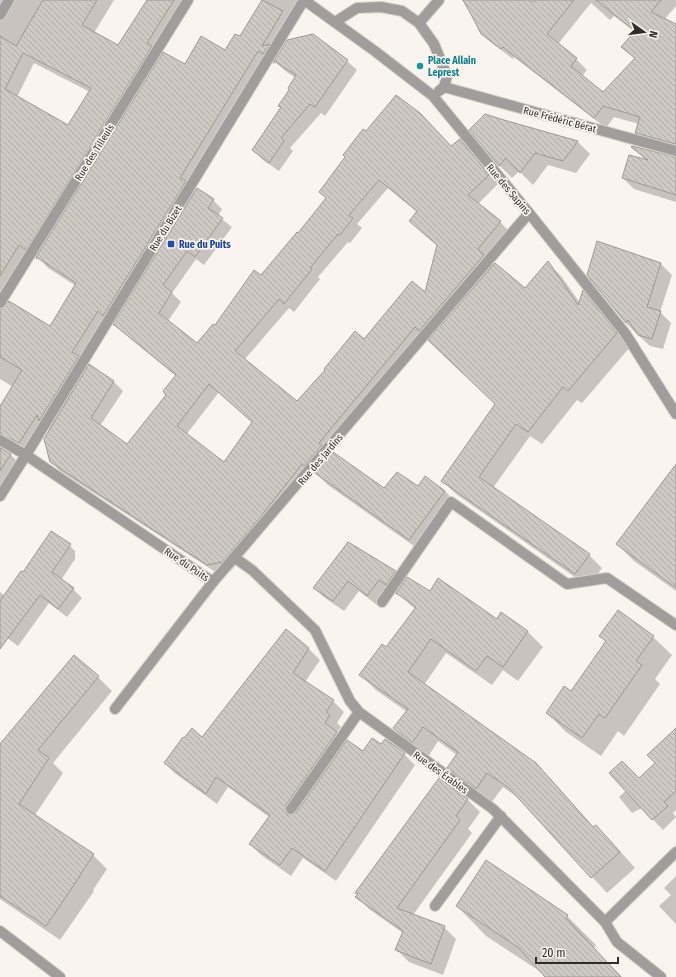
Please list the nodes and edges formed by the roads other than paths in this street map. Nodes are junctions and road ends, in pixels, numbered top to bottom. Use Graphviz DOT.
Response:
graph roads {
  1 [pos="9,0"];
  2 [pos="188,0"];
  3 [pos="304,0"];
  4 [pos="439,0"];
  5 [pos="0,15"];
  6 [pos="335,22"];
  7 [pos="419,23"];
  8 [pos="444,87"];
  9 [pos="433,96"];
  10 [pos="676,151"];
  11 [pos="529,213"];
  12 [pos="0,303"];
  13 [pos="676,414"];
  14 [pos="0,440"];
  15 [pos="26,456"];
  16 [pos="0,496"];
  17 [pos="235,558"];
  18 [pos="213,582"];
  19 [pos="382,602"];
  20 [pos="676,625"];
  21 [pos="115,709"];
  22 [pos="359,712"];
  23 [pos="291,809"];
  24 [pos="501,816"];
  25 [pos="676,852"];
  26 [pos="435,906"];
  27 [pos="605,922"];
  28 [pos="0,930"];
  29 [pos="60,977"];
  30 [pos="662,977"];
  1 -- 5 [label="street"];
  2 -- 12 [label="street, Rue des Tilleuls"];
  3 -- 6 [label="street, Rue des Sapins"];
  3 -- 15 [label="street, Rue du Bizet"];
  4 -- 7 [label="street"];
  6 -- 7 [label="street"];
  6 -- 9 [label="street, Rue des Sapins"];
  7 -- 8 [label="street"];
  8 -- 9 [label="street"];
  8 -- 10 [label="street, Rue Frédéric Bérat"];
  9 -- 11 [label="street, Rue des Sapins"];
  11 -- 13 [label="street, Rue des Sapins"];
  11 -- 17 [label="street, Rue des Jardins"];
  14 -- 15 [label="street, Rue du Puits"];
  15 -- 16 [label="street, Rue du Bizet"];
  15 -- 18 [label="street, Rue du Puits"];
  17 -- 18 [label="street, Rue des Jardins"];
  17 -- 22 [label="street, Rue des Érables"];
  18 -- 21 [label="street, Rue des Jardins"];
  19 -- 20 [label="street"];
  22 -- 23 [label="street"];
  22 -- 24 [label="street, Rue des Érables"];
  24 -- 26 [label="street"];
  24 -- 27 [label="street, Rue des Érables"];
  25 -- 27 [label="street"];
  27 -- 30 [label="street, Rue des Érables"];
  28 -- 29 [label="street"];
}
